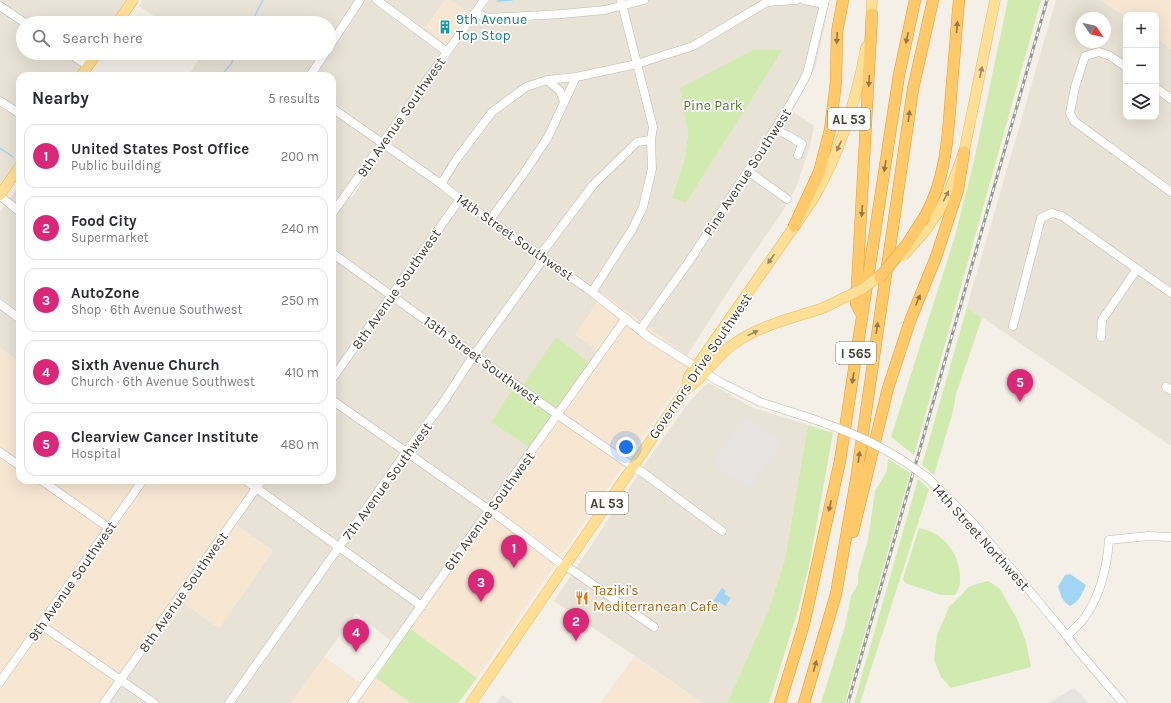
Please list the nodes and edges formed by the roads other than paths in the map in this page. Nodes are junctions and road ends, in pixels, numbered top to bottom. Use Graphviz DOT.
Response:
graph roads {
  1 [pos="133,0"];
  2 [pos="360,0"];
  3 [pos="377,0"];
  4 [pos="484,0"];
  5 [pos="644,0"];
  6 [pos="796,0"];
  7 [pos="804,0"];
  8 [pos="843,0"];
  9 [pos="872,0"];
  10 [pos="915,0"];
  11 [pos="933,0"];
  12 [pos="959,0"];
  13 [pos="995,0"];
  14 [pos="824,2"];
  15 [pos="622,3"];
  16 [pos="0,6"];
  17 [pos="475,13"];
  18 [pos="872,14"];
  19 [pos="122,16"];
  20 [pos="16,17"];
  21 [pos="336,36"];
  22 [pos="447,52"];
  23 [pos="79,60"];
  24 [pos="92,60"];
  25 [pos="320,60"];
  26 [pos="637,64"];
  27 [pos="1123,65"];
  28 [pos="88,66"];
  29 [pos="84,72"];
  30 [pos="313,72"];
  31 [pos="576,77"];
  32 [pos="547,80"];
  33 [pos="1159,90"];
  34 [pos="1171,99"];
  35 [pos="0,101"];
  36 [pos="564,102"];
  37 [pos="16,111"];
  38 [pos="336,111"];
  39 [pos="775,130"];
  40 [pos="652,140"];
  41 [pos="382,143"];
  42 [pos="964,152"];
  43 [pos="798,155"];
  44 [pos="748,171"];
  45 [pos="16,172"];
  46 [pos="441,184"];
  47 [pos="1171,192"];
  48 [pos="0,195"];
  49 [pos="460,199"];
  50 [pos="787,199"];
  51 [pos="336,208"];
  52 [pos="16,209"];
  53 [pos="490,220"];
  54 [pos="794,226"];
  55 [pos="336,256"];
  56 [pos="541,257"];
  57 [pos="1137,269"];
  58 [pos="880,277"];
  59 [pos="592,292"];
  60 [pos="1171,293"];
  61 [pos="392,296"];
  62 [pos="0,304"];
  63 [pos="862,315"];
  64 [pos="16,316"];
  65 [pos="626,318"];
  66 [pos="1013,326"];
  67 [pos="640,330"];
  68 [pos="1101,336"];
  69 [pos="474,355"];
  70 [pos="700,369"];
  71 [pos="336,373"];
  72 [pos="336,403"];
  73 [pos="558,415"];
  74 [pos="0,452"];
  75 [pos="406,452"];
  76 [pos="16,463"];
  77 [pos="632,466"];
  78 [pos="47,484"];
  79 [pos="140,484"];
  80 [pos="250,484"];
  81 [pos="259,484"];
  82 [pos="256,488"];
  83 [pos="489,510"];
  84 [pos="109,528"];
  85 [pos="722,531"];
  86 [pos="1171,537"];
  87 [pos="338,547"];
  88 [pos="564,566"];
  89 [pos="836,594"];
  90 [pos="421,607"];
  91 [pos="41,625"];
  92 [pos="654,627"];
  93 [pos="1067,636"];
  94 [pos="120,680"];
  95 [pos="0,682"];
  96 [pos="104,703"];
  97 [pos="154,703"];
  98 [pos="229,703"];
  99 [pos="352,703"];
  100 [pos="471,703"];
  101 [pos="780,703"];
  102 [pos="804,703"];
  103 [pos="1123,703"];
  1 -- 19 [label="main road"];
  2 -- 21 [label="street"];
  3 -- 22 [label="street"];
  4 -- 17 [label="street, 9th Avenue Southwest"];
  5 -- 15 [label="street"];
  6 -- 26 [label="street"];
  7 -- 14 [label="street"];
  8 -- 54 [label="highway, one-way"];
  9 -- 18 [label="main road, AL 53"];
  10 -- 63 [label="highway, I 565, one-way"];
  89 -- 11 [label="highway, I 565, one-way"];
  58 -- 12 [label="highway, one-way, bridge"];
  42 -- 13 [label="main road, AL 53, one-way"];
  14 -- 39 [label="street, Pine Avenue Southwest"];
  15 -- 17 [label="street"];
  15 -- 26 [label="street"];
  16 -- 20 [label="street"];
  17 -- 22 [label="street, 9th Avenue Southwest"];
  18 -- 54 [label="main road, AL 53, one-way"];
  18 -- 63 [label="highway, one-way"];
  22 -- 41 [label="street, 9th Avenue Southwest"];
  23 -- 28 [label="street"];
  24 -- 28 [label="main road"];
  25 -- 30 [label="street"];
  26 -- 31 [label="street"];
  26 -- 40 [label="street"];
  27 -- 47 [label="street"];
  28 -- 29 [label="main road"];
  31 -- 32 [label="street"];
  31 -- 36 [label="street"];
  32 -- 36 [label="street"];
  32 -- 46 [label="street"];
  33 -- 34 [label="street"];
  35 -- 37 [label="street"];
  36 -- 53 [label="street"];
  38 -- 41 [label="street, 14th Street Southwest"];
  39 -- 43 [label="street"];
  39 -- 44 [label="street, Pine Avenue Southwest"];
  40 -- 56 [label="street, 7th Avenue Southwest"];
  40 -- 59 [label="street"];
  41 -- 46 [label="street, 14th Street Southwest"];
  41 -- 51 [label="street, 9th Avenue Southwest"];
  58 -- 42 [label="main road, AL 53, one-way, bridge"];
  89 -- 42 [label="highway, one-way"];
  44 -- 50 [label="street"];
  44 -- 67 [label="street, Pine Avenue Southwest"];
  45 -- 48 [label="main road"];
  46 -- 49 [label="street, 14th Street Southwest"];
  48 -- 52 [label="street"];
  49 -- 53 [label="street, 14th Street Southwest"];
  49 -- 61 [label="street, 8th Avenue Southwest"];
  53 -- 56 [label="street, 14th Street Southwest"];
  54 -- 70 [label="main road, Governors Drive Southwest / AL 53, one-way"];
  55 -- 61 [label="street, 13th Street Southwest"];
  56 -- 59 [label="street, 14th Street Southwest"];
  56 -- 69 [label="street, 7th Avenue Southwest"];
  57 -- 60 [label="street"];
  57 -- 66 [label="street"];
  57 -- 68 [label="street"];
  70 -- 58 [label="main road, AL 53, one-way, bridge"];
  59 -- 65 [label="street, 14th Street Southwest"];
  61 -- 69 [label="street, 13th Street Southwest"];
  61 -- 71 [label="street, 8th Avenue Southwest"];
  62 -- 64 [label="street"];
  63 -- 101 [label="highway, I 565, one-way"];
  65 -- 67 [label="street, 14th Street Southwest"];
  65 -- 73 [label="street, 6th Avenue Southwest"];
  67 -- 70 [label="street, 14th Street Southwest"];
  69 -- 73 [label="street, 13th Street Southwest"];
  69 -- 75 [label="street, 7th Avenue Southwest"];
  70 -- 77 [label="main road, Governors Drive Southwest / AL 53"];
  70 -- 93 [label="street, 14th Street Northwest, bridge"];
  72 -- 75 [label="street"];
  73 -- 77 [label="street, 13th Street Southwest"];
  73 -- 83 [label="street, 6th Avenue Southwest"];
  74 -- 76 [label="street"];
  75 -- 83 [label="street"];
  75 -- 87 [label="street, 7th Avenue Southwest"];
  77 -- 85 [label="street, 13th Street Southwest"];
  77 -- 88 [label="main road, Governors Drive Southwest / AL 53"];
  78 -- 84 [label="street"];
  79 -- 84 [label="street, 9th Avenue Southwest"];
  80 -- 82 [label="street"];
  81 -- 82 [label="street, 8th Avenue Southwest"];
  82 -- 87 [label="street"];
  82 -- 94 [label="street, 8th Avenue Southwest"];
  83 -- 88 [label="street"];
  83 -- 90 [label="street, 6th Avenue Southwest"];
  84 -- 91 [label="street, 9th Avenue Southwest"];
  86 -- 93 [label="street"];
  87 -- 90 [label="street"];
  87 -- 98 [label="street, 7th Avenue Southwest"];
  88 -- 92 [label="street"];
  88 -- 100 [label="main road, Governors Drive Southwest / AL 53"];
  102 -- 89 [label="highway, I 565, one-way"];
  90 -- 99 [label="street, 6th Avenue Southwest"];
  91 -- 94 [label="street"];
  91 -- 95 [label="street, 9th Avenue Southwest"];
  93 -- 103 [label="street, 14th Street Northwest"];
  94 -- 96 [label="street, 8th Avenue Southwest"];
  94 -- 97 [label="street"];
}
